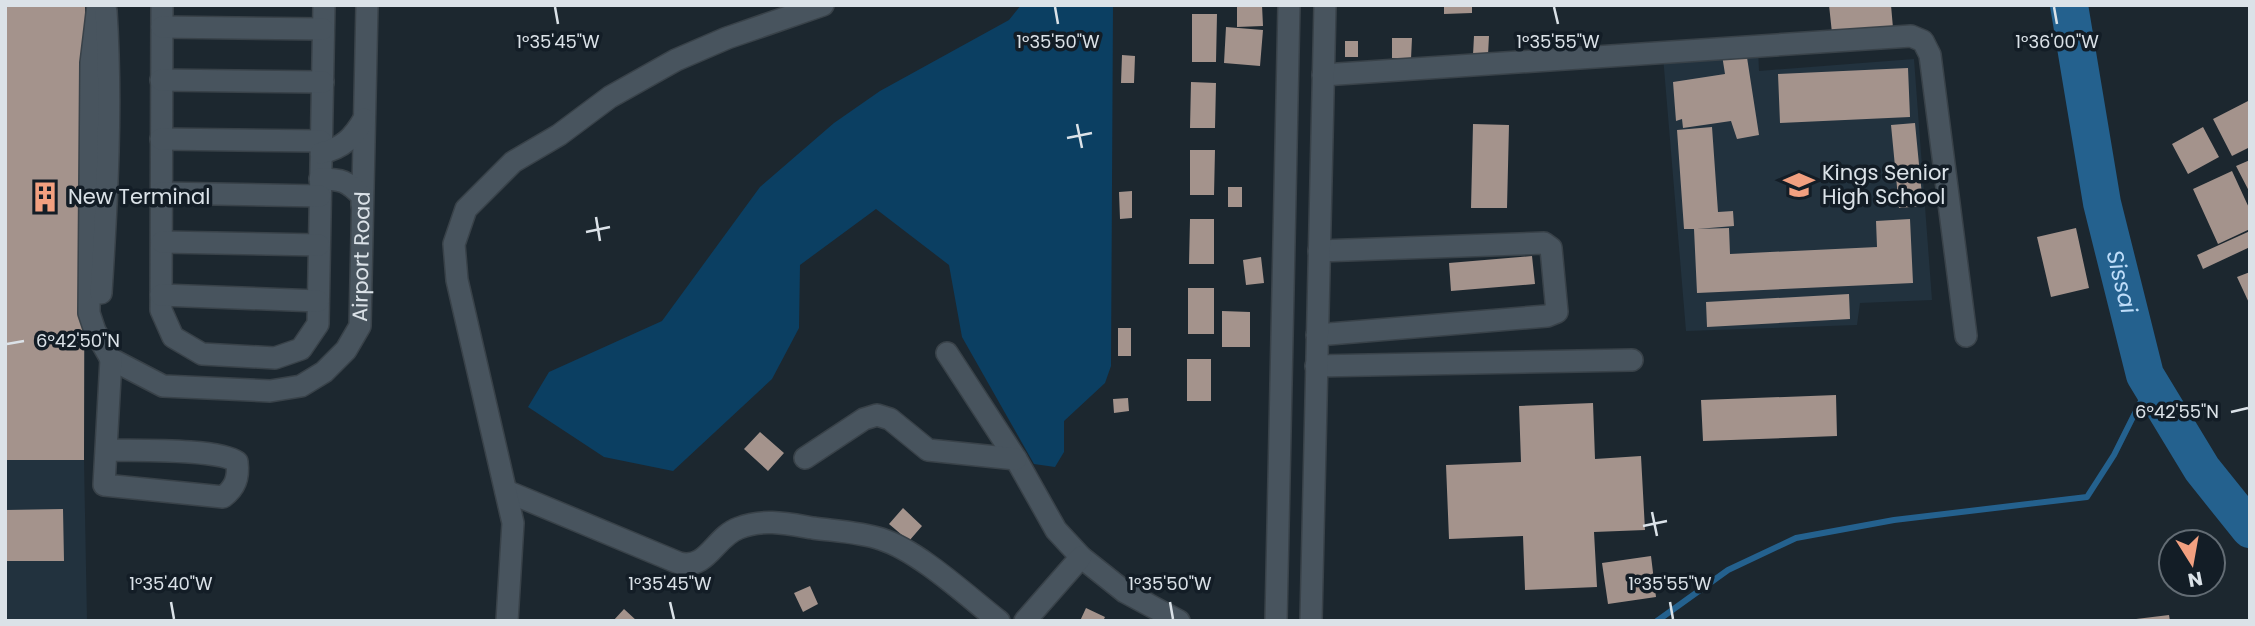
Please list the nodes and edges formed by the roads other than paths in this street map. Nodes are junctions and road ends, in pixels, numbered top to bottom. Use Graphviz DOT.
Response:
graph roads {
  1 [pos="98,5"];
  2 [pos="105,5"];
  3 [pos="324,5"];
  4 [pos="366,5"];
  5 [pos="823,5"];
  6 [pos="1289,5"];
  7 [pos="1325,5"];
  8 [pos="162,16"];
  9 [pos="323,29"];
  10 [pos="1324,75"];
  11 [pos="161,80"];
  12 [pos="323,82"];
  13 [pos="365,83"];
  14 [pos="161,139"];
  15 [pos="321,147"];
  16 [pos="320,187"];
  17 [pos="161,193"];
  18 [pos="362,225"];
  19 [pos="162,242"];
  20 [pos="319,245"];
  21 [pos="1319,251"];
  22 [pos="161,295"];
  23 [pos="318,301"];
  24 [pos="98,335"];
  25 [pos="1317,335"];
  26 [pos="1965,335"];
  27 [pos="947,353"];
  28 [pos="111,359"];
  29 [pos="1632,360"];
  30 [pos="1316,366"];
  31 [pos="106,450"];
  32 [pos="805,458"];
  33 [pos="1016,459"];
  34 [pos="506,491"];
  35 [pos="1081,557"];
  36 [pos="1166,619"];
  37 [pos="507,621"];
  38 [pos="999,621"];
  39 [pos="1025,621"];
  40 [pos="1276,621"];
  41 [pos="1311,621"];
  1 -- 24 [label="street"];
  2 -- 24 [label="street"];
  3 -- 9 [label="street"];
  4 -- 13 [label="street, Airport Road"];
  5 -- 34 [label="street"];
  6 -- 40 [label="street"];
  7 -- 10 [label="street"];
  8 -- 9 [label="street"];
  8 -- 11 [label="street"];
  9 -- 12 [label="street"];
  10 -- 21 [label="street"];
  10 -- 26 [label="street"];
  11 -- 12 [label="street"];
  11 -- 14 [label="street"];
  12 -- 15 [label="street"];
  13 -- 15 [label="street"];
  13 -- 18 [label="street, Airport Road"];
  14 -- 15 [label="street"];
  14 -- 17 [label="street"];
  15 -- 16 [label="street"];
  16 -- 17 [label="street"];
  16 -- 18 [label="street"];
  16 -- 20 [label="street"];
  17 -- 19 [label="street"];
  18 -- 28 [label="street, Airport Road"];
  19 -- 20 [label="street"];
  19 -- 22 [label="street"];
  20 -- 23 [label="street"];
  21 -- 25 [label="street"];
  21 -- 25 [label="street"];
  22 -- 23 [label="street"];
  22 -- 23 [label="street"];
  24 -- 28 [label="street"];
  25 -- 30 [label="street"];
  27 -- 33 [label="street"];
  28 -- 31 [label="street"];
  29 -- 30 [label="street"];
  30 -- 41 [label="street"];
  31 -- 31 [label="street"];
  32 -- 33 [label="street"];
  33 -- 35 [label="street"];
  34 -- 37 [label="street"];
  34 -- 38 [label="street"];
  35 -- 36 [label="street"];
  35 -- 39 [label="street"];
}
